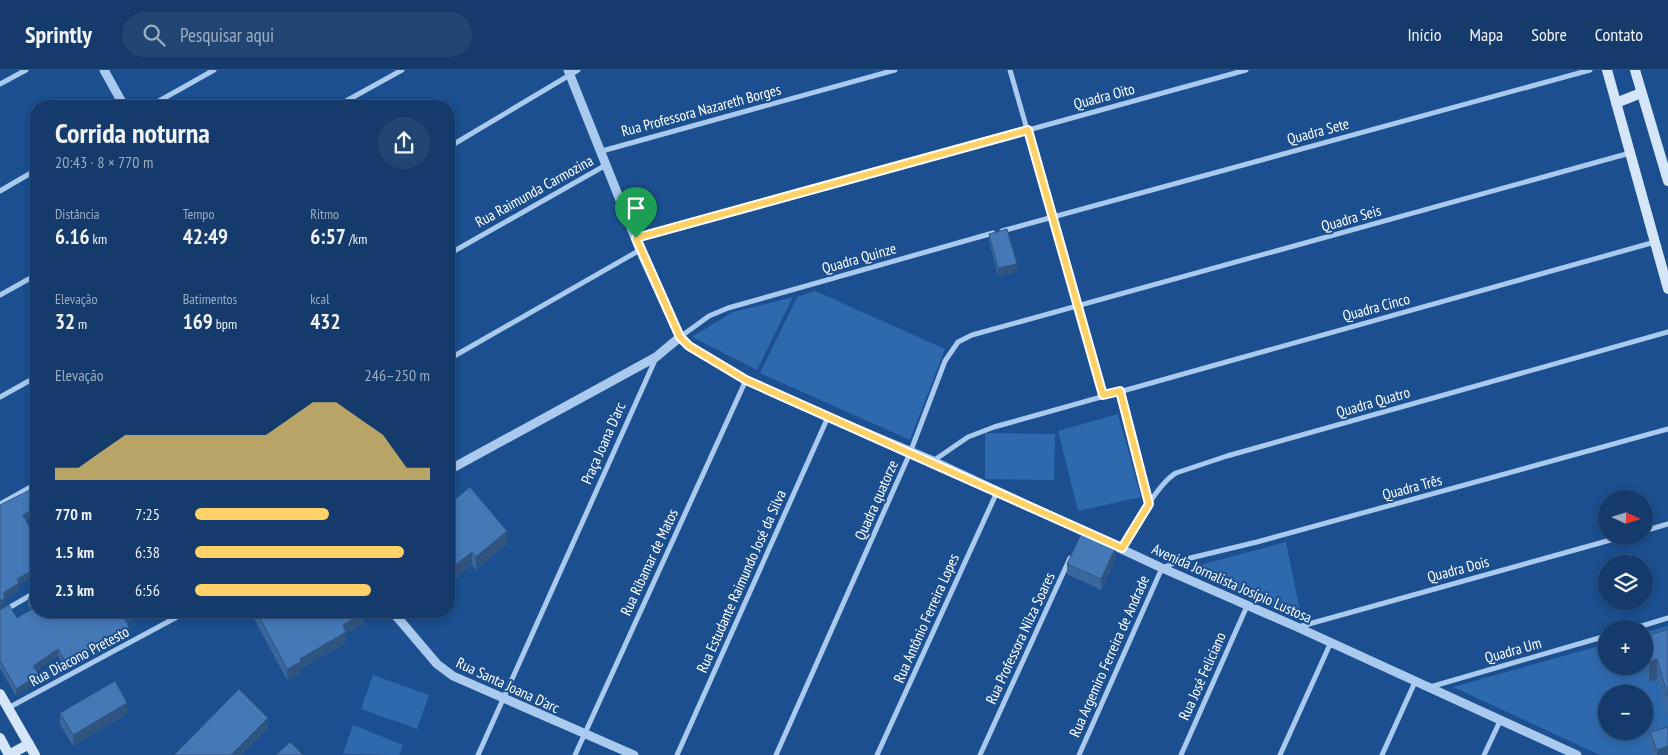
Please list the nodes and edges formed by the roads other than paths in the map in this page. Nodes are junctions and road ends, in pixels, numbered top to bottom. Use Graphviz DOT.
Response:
graph roads {
  1 [pos="26,70"];
  2 [pos="104,70"];
  3 [pos="214,70"];
  4 [pos="402,70"];
  5 [pos="895,70"];
  6 [pos="1010,70"];
  7 [pos="1246,70"];
  8 [pos="1590,70"];
  9 [pos="1607,70"];
  10 [pos="1635,70"];
  11 [pos="572,71"];
  12 [pos="0,84"];
  13 [pos="1641,93"];
  14 [pos="121,100"];
  15 [pos="161,100"];
  16 [pos="348,100"];
  17 [pos="1616,103"];
  18 [pos="1028,130"];
  19 [pos="455,143"];
  20 [pos="602,151"];
  21 [pos="1630,153"];
  22 [pos="606,165"];
  23 [pos="30,174"];
  24 [pos="1668,181"];
  25 [pos="0,191"];
  26 [pos="1052,217"];
  27 [pos="636,238"];
  28 [pos="1655,242"];
  29 [pos="640,250"];
  30 [pos="455,251"];
  31 [pos="30,278"];
  32 [pos="1668,289"];
  33 [pos="0,295"];
  34 [pos="1078,307"];
  35 [pos="1668,332"];
  36 [pos="680,337"];
  37 [pos="455,356"];
  38 [pos="656,357"];
  39 [pos="30,380"];
  40 [pos="746,380"];
  41 [pos="1120,391"];
  42 [pos="1103,395"];
  43 [pos="0,397"];
  44 [pos="828,418"];
  45 [pos="1668,429"];
  46 [pos="910,453"];
  47 [pos="933,461"];
  48 [pos="455,467"];
  49 [pos="30,487"];
  50 [pos="997,492"];
  51 [pos="0,504"];
  52 [pos="1149,504"];
  53 [pos="1668,524"];
  54 [pos="1653,528"];
  55 [pos="1082,530"];
  56 [pos="1078,540"];
  57 [pos="1598,543"];
  58 [pos="1074,548"];
  59 [pos="1122,548"];
  60 [pos="1162,568"];
  61 [pos="30,596"];
  62 [pos="1247,606"];
  63 [pos="0,613"];
  64 [pos="175,618"];
  65 [pos="398,618"];
  66 [pos="1668,618"];
  67 [pos="1653,623"];
  68 [pos="1297,627"];
  69 [pos="1598,638"];
  70 [pos="1331,642"];
  71 [pos="1415,682"];
  72 [pos="1428,688"];
  73 [pos="0,694"];
  74 [pos="504,697"];
  75 [pos="8,709"];
  76 [pos="1500,719"];
  77 [pos="584,735"];
  78 [pos="0,738"];
  79 [pos="29,744"];
  80 [pos="9,755"];
  81 [pos="35,755"];
  82 [pos="478,755"];
  83 [pos="575,755"];
  84 [pos="634,755"];
  85 [pos="677,755"];
  86 [pos="776,755"];
  87 [pos="877,755"];
  88 [pos="980,755"];
  89 [pos="1078,755"];
  90 [pos="1181,755"];
  91 [pos="1280,755"];
  92 [pos="1382,755"];
  93 [pos="1484,755"];
  94 [pos="1577,755"];
  1 -- 12 [label="street"];
  2 -- 14 [label="street"];
  3 -- 15 [label="street"];
  4 -- 16 [label="street"];
  5 -- 20 [label="street, Rua Professora Nazareth Borges"];
  6 -- 18 [label="street"];
  7 -- 18 [label="street, Quadra Oito"];
  8 -- 26 [label="street, Quadra Sete"];
  9 -- 17 [label="main road"];
  10 -- 13 [label="main road"];
  11 -- 19 [label="street"];
  11 -- 20 [label="street, Avenida Jornalista Josípio Lustosa"];
  13 -- 17 [label="main road"];
  13 -- 24 [label="main road"];
  17 -- 21 [label="main road"];
  18 -- 26 [label="street"];
  18 -- 27 [label="street, Quadra Oito"];
  20 -- 22 [label="street, Avenida Jornalista Josípio Lustosa"];
  21 -- 28 [label="main road"];
  21 -- 34 [label="street, Quadra Seis"];
  22 -- 27 [label="street, Avenida Jornalista Josípio Lustosa"];
  22 -- 30 [label="street, Rua Raimunda Carmozina"];
  23 -- 25 [label="street"];
  26 -- 34 [label="street"];
  26 -- 36 [label="street, Quadra Quinze"];
  27 -- 29 [label="street, Avenida Jornalista Josípio Lustosa"];
  28 -- 32 [label="main road"];
  28 -- 41 [label="street, Quadra Cinco"];
  29 -- 36 [label="street, Avenida Jornalista Josípio Lustosa"];
  29 -- 37 [label="street"];
  31 -- 33 [label="street"];
  34 -- 42 [label="street"];
  34 -- 46 [label="street, Quadra quatorze"];
  35 -- 52 [label="street, Quadra Quatro"];
  36 -- 38 [label="street"];
  36 -- 40 [label="street, Avenida Jornalista Josípio Lustosa"];
  38 -- 48 [label="street, Praça Joana D'arc"];
  38 -- 74 [label="street, Praça Joana D'arc"];
  39 -- 43 [label="street"];
  40 -- 44 [label="street, Avenida Jornalista Josípio Lustosa"];
  40 -- 77 [label="street, Rua Ribamar de Matos"];
  41 -- 42 [label="street, Quadra Cinco"];
  41 -- 52 [label="street"];
  42 -- 47 [label="street"];
  44 -- 46 [label="street, Avenida Jornalista Josípio Lustosa"];
  44 -- 85 [label="street, Rua Estudante Raimundo José da Silva"];
  45 -- 60 [label="street, Quadra Três"];
  46 -- 47 [label="street, Avenida Jornalista Josípio Lustosa"];
  46 -- 86 [label="street, Quadra quatorze"];
  47 -- 50 [label="street, Avenida Jornalista Josípio Lustosa"];
  49 -- 51 [label="street"];
  50 -- 55 [label="street, Avenida Jornalista Josípio Lustosa"];
  50 -- 87 [label="street, Rua Antônio Ferreira Lopes"];
  52 -- 59 [label="street, Quadra Quatro"];
  53 -- 54 [label="street"];
  55 -- 56 [label="street"];
  55 -- 59 [label="street, Avenida Jornalista Josípio Lustosa"];
  57 -- 68 [label="street, Quadra Dois"];
  58 -- 88 [label="street, Rua Professora Nilza Soares"];
  59 -- 60 [label="street, Avenida Jornalista Josípio Lustosa"];
  60 -- 62 [label="street, Avenida Jornalista Josípio Lustosa"];
  60 -- 89 [label="street, Rua Argemiro Ferreira de Andrade"];
  61 -- 63 [label="street"];
  62 -- 68 [label="street, Avenida Jornalista Josípio Lustosa"];
  62 -- 90 [label="street, Rua José Feliciano"];
  64 -- 75 [label="street, Rua Diacono Pretesto"];
  65 -- 74 [label="street, Rua Santa Joana D'arc"];
  66 -- 67 [label="street"];
  68 -- 70 [label="street, Avenida Jornalista Josípio Lustosa"];
  69 -- 72 [label="street, Quadra Um"];
  70 -- 71 [label="street, Avenida Jornalista Josípio Lustosa"];
  70 -- 91 [label="street"];
  71 -- 72 [label="street, Avenida Jornalista Josípio Lustosa"];
  71 -- 92 [label="street"];
  72 -- 76 [label="street, Avenida Jornalista Josípio Lustosa"];
  73 -- 75 [label="main road"];
  74 -- 77 [label="street, Rua Santa Joana D'arc"];
  74 -- 82 [label="street, Praça Joana D'arc"];
  75 -- 79 [label="main road"];
  76 -- 93 [label="street"];
  76 -- 94 [label="street, Avenida Jornalista Josípio Lustosa"];
  77 -- 83 [label="street, Rua Ribamar de Matos"];
  77 -- 84 [label="street, Rua Santa Joana D'arc"];
  78 -- 80 [label="main road"];
  79 -- 80 [label="main road"];
  79 -- 81 [label="main road"];
}
